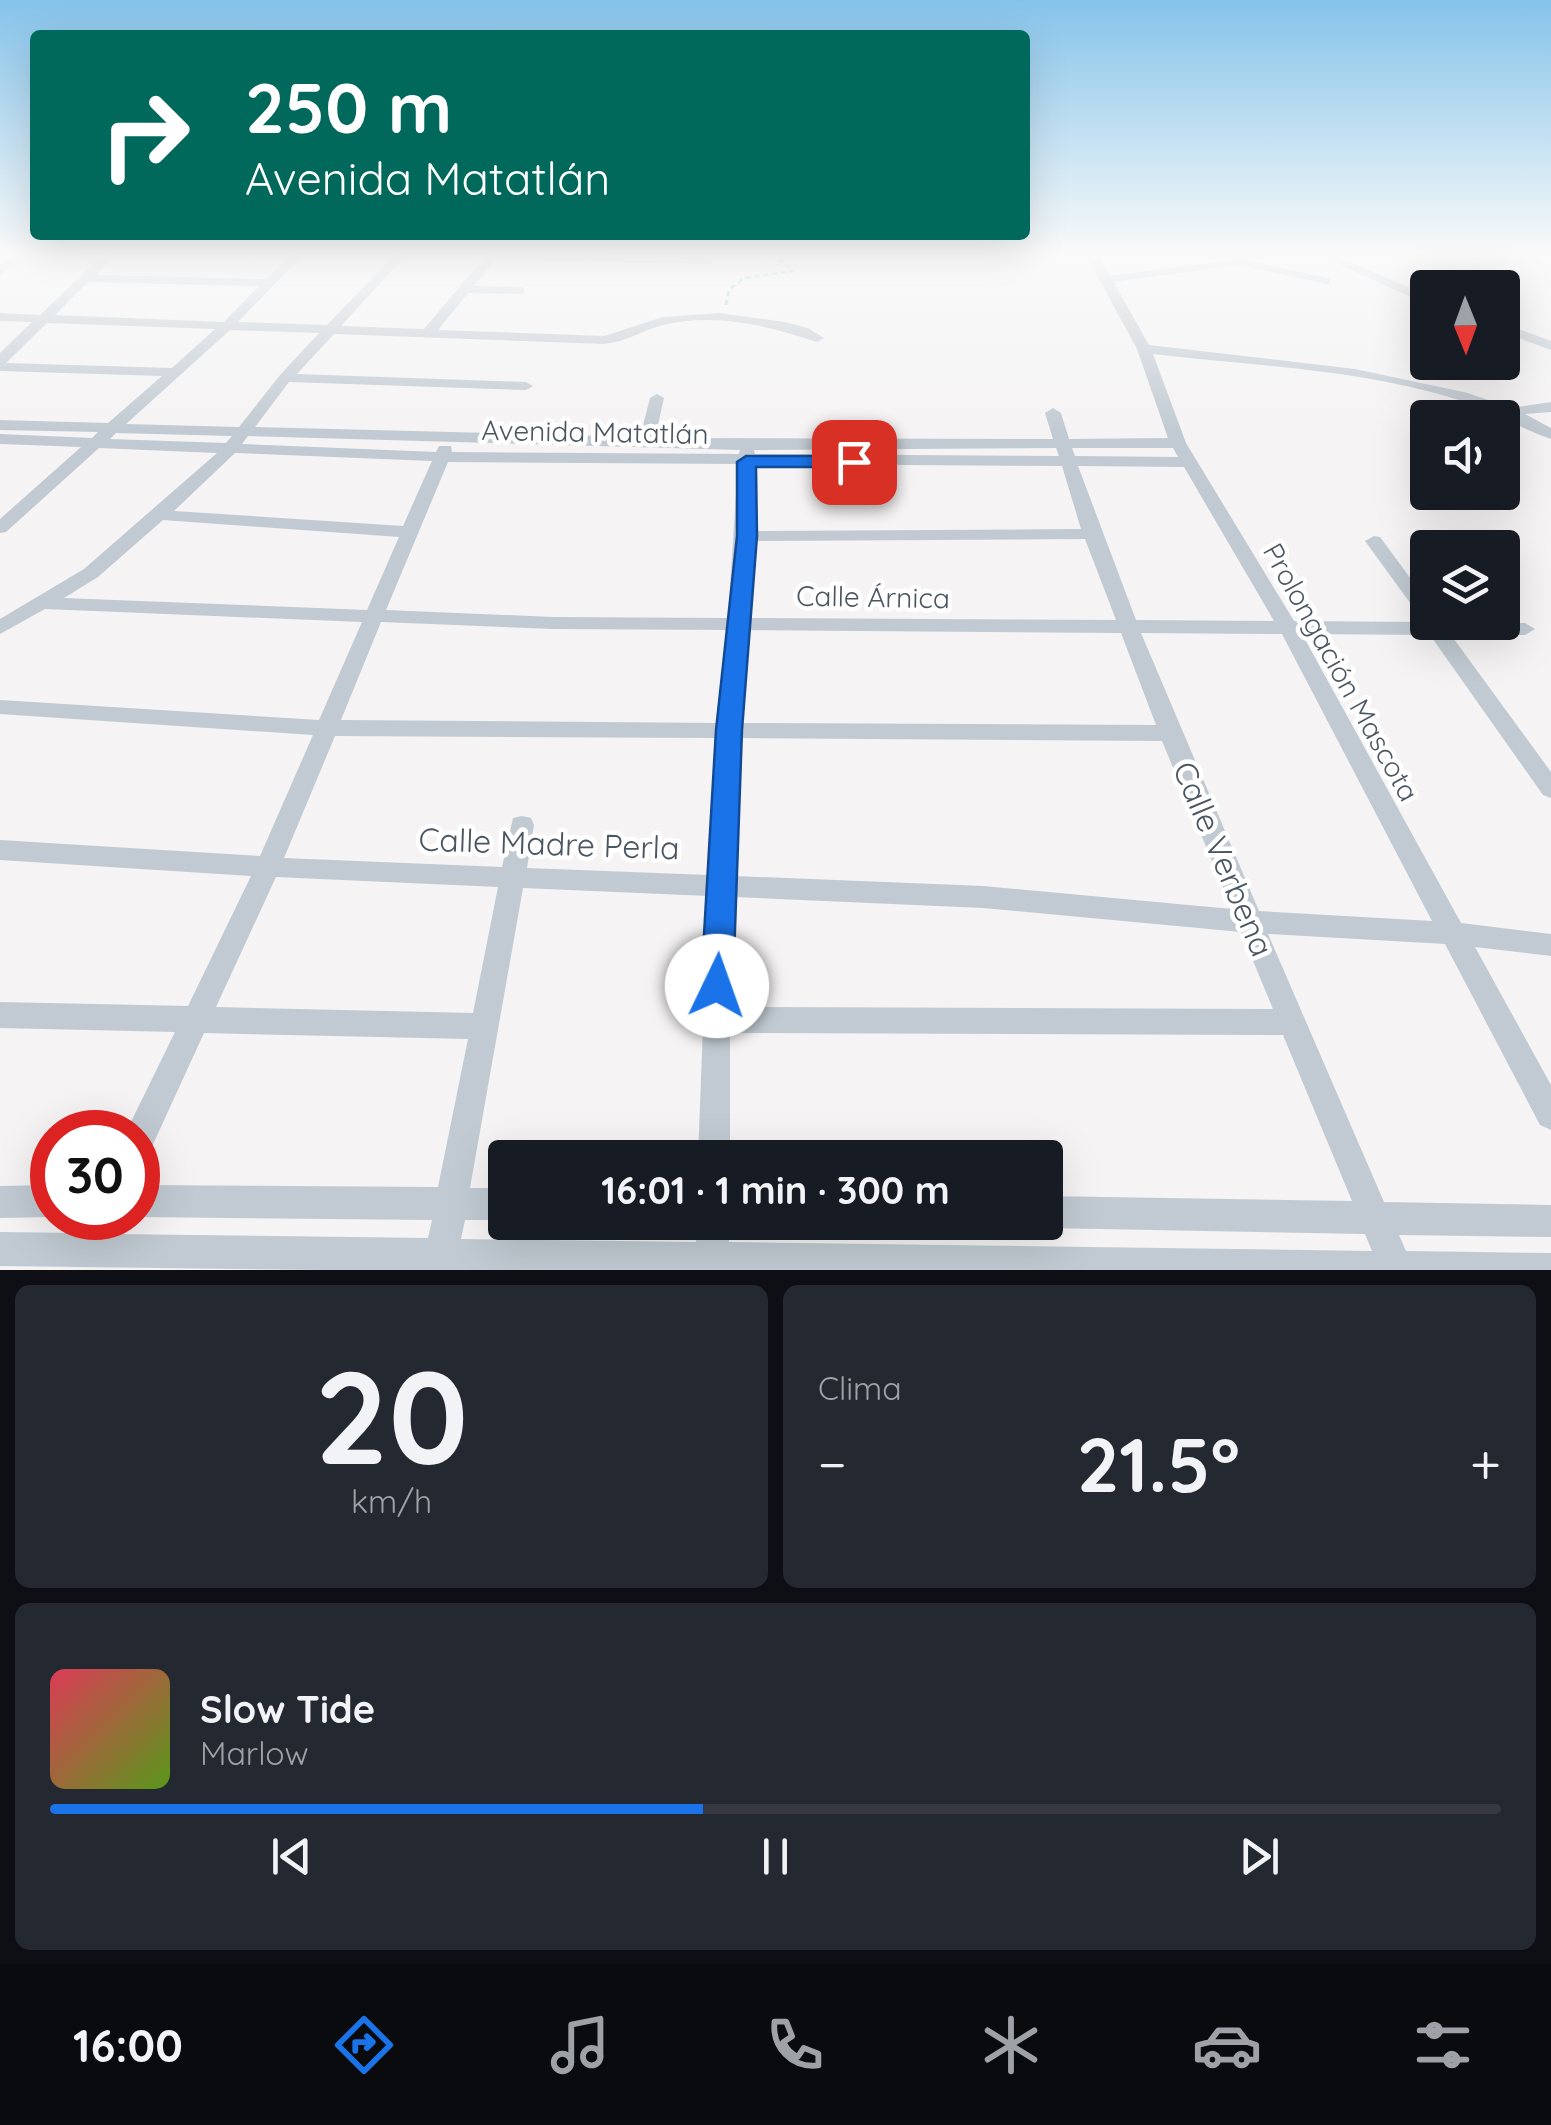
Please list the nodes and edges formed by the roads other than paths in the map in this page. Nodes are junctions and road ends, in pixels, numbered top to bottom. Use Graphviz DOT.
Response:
graph roads {
  1 [pos="48,312"];
  2 [pos="241,312"];
  3 [pos="346,312"];
  4 [pos="445,312"];
  5 [pos="1126,312"];
  6 [pos="0,317"];
  7 [pos="41,319"];
  8 [pos="229,324"];
  9 [pos="330,329"];
  10 [pos="428,333"];
  11 [pos="1520,334"];
  12 [pos="817,338"];
  13 [pos="1551,346"];
  14 [pos="1144,349"];
  15 [pos="0,364"];
  16 [pos="177,372"];
  17 [pos="285,378"];
  18 [pos="526,386"];
  19 [pos="657,398"];
  20 [pos="1477,400"];
  21 [pos="1551,407"];
  22 [pos="1520,411"];
  23 [pos="1054,413"];
  24 [pos="1520,414"];
  25 [pos="0,424"];
  26 [pos="114,430"];
  27 [pos="243,434"];
  28 [pos="1551,434"];
  29 [pos="0,439"];
  30 [pos="99,444"];
  31 [pos="646,444"];
  32 [pos="231,448"];
  33 [pos="446,449"];
  34 [pos="747,453"];
  35 [pos="1066,453"];
  36 [pos="1184,453"];
  37 [pos="9,515"];
  38 [pos="159,515"];
  39 [pos="0,528"];
  40 [pos="409,532"];
  41 [pos="1092,534"];
  42 [pos="747,536"];
  43 [pos="1374,542"];
  44 [pos="1410,592"];
  45 [pos="42,603"];
  46 [pos="376,619"];
  47 [pos="740,622"];
  48 [pos="1410,623"];
  49 [pos="1128,627"];
  50 [pos="0,628"];
  51 [pos="1289,629"];
  52 [pos="1520,629"];
  53 [pos="1525,629"];
  54 [pos="1445,640"];
  55 [pos="0,707"];
  56 [pos="327,728"];
  57 [pos="729,730"];
  58 [pos="1170,733"];
  59 [pos="1551,789"];
  60 [pos="522,825"];
  61 [pos="0,850"];
  62 [pos="268,867"];
  63 [pos="511,874"];
  64 [pos="722,883"];
  65 [pos="1249,922"];
  66 [pos="1455,933"];
  67 [pos="1551,944"];
  68 [pos="0,1016"];
  69 [pos="715,1020"];
  70 [pos="193,1021"];
  71 [pos="1294,1022"];
  72 [pos="484,1026"];
  73 [pos="153,1110"];
  74 [pos="1551,1115"];
  75 [pos="714,1140"];
  76 [pos="30,1201"];
  77 [pos="160,1201"];
  78 [pos="0,1202"];
  79 [pos="452,1204"];
  80 [pos="488,1204"];
  81 [pos="1063,1212"];
  82 [pos="1377,1218"];
  83 [pos="1551,1221"];
  84 [pos="93,1240"];
  85 [pos="0,1250"];
  86 [pos="88,1250"];
  87 [pos="712,1250"];
  88 [pos="441,1263"];
  89 [pos="1396,1270"];
  90 [pos="1551,1270"];
  1 -- 7 [label="street"];
  2 -- 8 [label="street"];
  3 -- 9 [label="street"];
  4 -- 10 [label="street"];
  5 -- 14 [label="street, Prolongación Mascota"];
  6 -- 7 [label="street"];
  7 -- 8 [label="street"];
  7 -- 15 [label="street"];
  8 -- 9 [label="street"];
  8 -- 16 [label="street"];
  9 -- 10 [label="street"];
  9 -- 17 [label="street"];
  10 -- 12 [label="street"];
  11 -- 13 [label="street"];
  14 -- 20 [label="street"];
  14 -- 36 [label="street, Prolongación Mascota"];
  15 -- 16 [label="street"];
  16 -- 26 [label="street"];
  17 -- 18 [label="street"];
  17 -- 27 [label="street"];
  19 -- 31 [label="street"];
  21 -- 22 [label="street"];
  23 -- 35 [label="street, Calle Verbena"];
  24 -- 28 [label="street"];
  25 -- 26 [label="street, Avenida Matatlán"];
  26 -- 27 [label="street, Avenida Matatlán"];
  26 -- 30 [label="street"];
  27 -- 32 [label="street"];
  27 -- 33 [label="street, Avenida Matatlán"];
  29 -- 30 [label="street, Avenida Matatlán"];
  30 -- 32 [label="street, Avenida Matatlán"];
  30 -- 37 [label="street"];
  31 -- 33 [label="street, Avenida Matatlán"];
  31 -- 34 [label="street, Avenida Matatlán"];
  32 -- 33 [label="street, Avenida Matatlán"];
  32 -- 38 [label="street"];
  33 -- 34 [label="street, Avenida Matatlán"];
  33 -- 40 [label="street"];
  34 -- 35 [label="street, Avenida Matatlán"];
  34 -- 42 [label="street"];
  35 -- 36 [label="street, Avenida Matatlán"];
  35 -- 41 [label="street, Calle Verbena"];
  36 -- 51 [label="street, Prolongación Mascota"];
  37 -- 39 [label="street"];
  38 -- 40 [label="street"];
  38 -- 45 [label="street"];
  40 -- 46 [label="street"];
  41 -- 42 [label="street"];
  41 -- 49 [label="street, Calle Verbena"];
  42 -- 47 [label="street"];
  43 -- 44 [label="street"];
  45 -- 46 [label="street, Calle Árnica"];
  45 -- 50 [label="street"];
  46 -- 47 [label="street, Calle Árnica"];
  46 -- 56 [label="street"];
  47 -- 49 [label="street, Calle Árnica"];
  47 -- 57 [label="street"];
  48 -- 51 [label="street, Calle Árnica"];
  49 -- 51 [label="street, Calle Árnica"];
  49 -- 58 [label="street, Calle Verbena"];
  51 -- 66 [label="street, Prolongación Mascota"];
  52 -- 53 [label="street, Calle Árnica"];
  54 -- 59 [label="street"];
  55 -- 56 [label="street"];
  56 -- 57 [label="street"];
  56 -- 62 [label="street"];
  57 -- 58 [label="street"];
  57 -- 64 [label="street"];
  58 -- 65 [label="street, Calle Verbena"];
  60 -- 63 [label="street"];
  61 -- 62 [label="street, Calle Madre Perla"];
  62 -- 63 [label="street, Calle Madre Perla"];
  62 -- 70 [label="street"];
  63 -- 64 [label="street, Calle Madre Perla"];
  63 -- 72 [label="street"];
  64 -- 65 [label="street, Calle Madre Perla"];
  64 -- 69 [label="street"];
  65 -- 66 [label="street, Calle Madre Perla"];
  65 -- 71 [label="street, Calle Verbena"];
  66 -- 67 [label="street, Calle Madre Perla"];
  66 -- 74 [label="street, Prolongación Mascota"];
  68 -- 70 [label="street"];
  69 -- 71 [label="street"];
  69 -- 75 [label="street"];
  70 -- 72 [label="street"];
  70 -- 73 [label="street"];
  71 -- 82 [label="street, Calle Verbena"];
  72 -- 79 [label="street"];
  76 -- 78 [label="street"];
  77 -- 79 [label="street"];
  79 -- 80 [label="street"];
  79 -- 88 [label="street"];
  81 -- 82 [label="street"];
  82 -- 83 [label="street"];
  82 -- 89 [label="street, Calle Verbena"];
  84 -- 86 [label="street"];
  85 -- 86 [label="street"];
  86 -- 88 [label="street"];
  87 -- 88 [label="street"];
  87 -- 89 [label="street"];
  89 -- 90 [label="street"];
}
